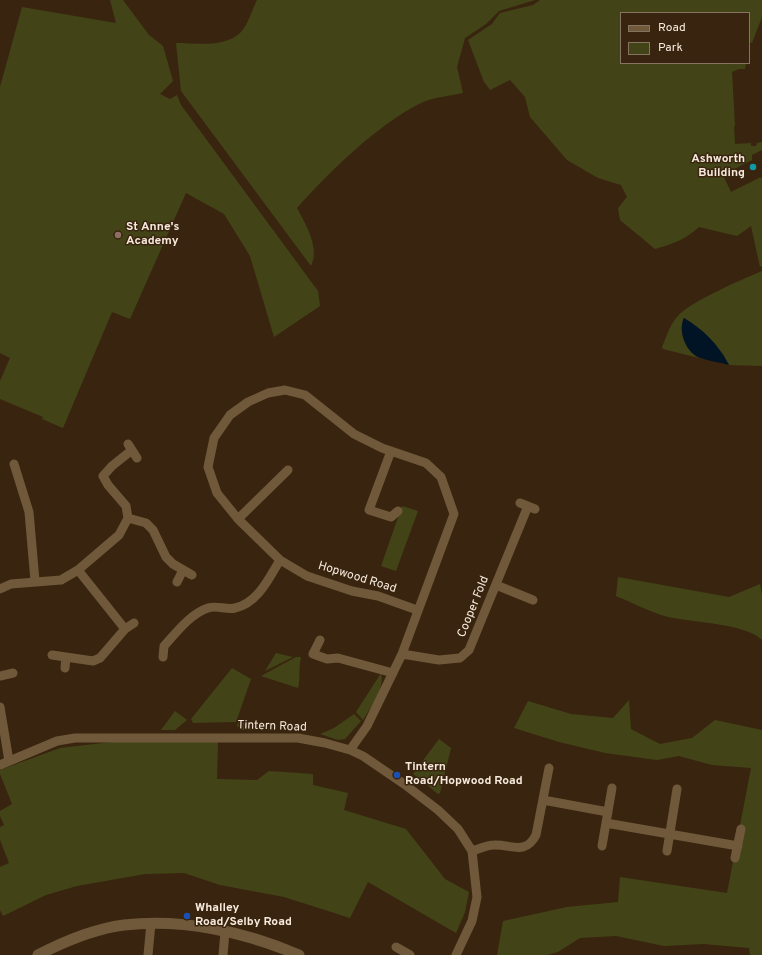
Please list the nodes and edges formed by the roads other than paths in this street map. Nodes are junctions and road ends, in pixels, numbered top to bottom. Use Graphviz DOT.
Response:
graph roads {
  1 [pos="391,451"];
  2 [pos="137,458"];
  3 [pos="14,464"];
  4 [pos="288,470"];
  5 [pos="528,506"];
  6 [pos="398,511"];
  7 [pos="128,518"];
  8 [pos="238,518"];
  9 [pos="280,560"];
  10 [pos="78,570"];
  11 [pos="183,570"];
  12 [pos="192,575"];
  13 [pos="35,581"];
  14 [pos="177,582"];
  15 [pos="496,585"];
  16 [pos="0,589"];
  17 [pos="533,600"];
  18 [pos="417,610"];
  19 [pos="134,623"];
  20 [pos="125,629"];
  21 [pos="320,640"];
  22 [pos="402,654"];
  23 [pos="52,655"];
  24 [pos="66,657"];
  25 [pos="163,657"];
  26 [pos="65,668"];
  27 [pos="13,673"];
  28 [pos="393,673"];
  29 [pos="0,676"];
  30 [pos="0,707"];
  31 [pos="350,750"];
  32 [pos="9,761"];
  33 [pos="0,765"];
  34 [pos="549,768"];
  35 [pos="612,788"];
  36 [pos="677,789"];
  37 [pos="543,800"];
  38 [pos="608,812"];
  39 [pos="606,823"];
  40 [pos="741,829"];
  41 [pos="669,834"];
  42 [pos="602,846"];
  43 [pos="738,846"];
  44 [pos="667,850"];
  45 [pos="472,851"];
  46 [pos="735,858"];
  47 [pos="151,923"];
  48 [pos="225,932"];
  49 [pos="396,947"];
  50 [pos="38,955"];
  51 [pos="148,955"];
  52 [pos="223,955"];
  53 [pos="299,955"];
  54 [pos="410,955"];
  55 [pos="456,955"];
  1 -- 6 [label="street"];
  1 -- 8 [label="street, Hopwood Road"];
  1 -- 18 [label="street, Hopwood Road"];
  2 -- 7 [label="street"];
  3 -- 13 [label="street"];
  4 -- 8 [label="street"];
  5 -- 15 [label="street, Cooper Fold"];
  7 -- 10 [label="street"];
  7 -- 11 [label="street"];
  8 -- 9 [label="street, Hopwood Road"];
  9 -- 18 [label="street, Hopwood Road"];
  9 -- 25 [label="street"];
  10 -- 13 [label="street"];
  10 -- 20 [label="street"];
  11 -- 12 [label="street"];
  11 -- 14 [label="street"];
  13 -- 16 [label="street"];
  15 -- 17 [label="street"];
  15 -- 22 [label="street, Cooper Fold"];
  18 -- 22 [label="street, Hopwood Road"];
  19 -- 20 [label="street"];
  20 -- 24 [label="street"];
  21 -- 28 [label="street"];
  22 -- 28 [label="street, Hopwood Road"];
  23 -- 24 [label="street"];
  24 -- 26 [label="street"];
  27 -- 29 [label="street"];
  28 -- 31 [label="street, Hopwood Road"];
  30 -- 32 [label="street"];
  31 -- 32 [label="street, Tintern Road"];
  31 -- 45 [label="street, Tintern Road"];
  32 -- 33 [label="street, Tintern Road"];
  34 -- 37 [label="street"];
  35 -- 38 [label="street"];
  36 -- 41 [label="street"];
  37 -- 38 [label="street"];
  37 -- 45 [label="street"];
  38 -- 39 [label="street"];
  39 -- 41 [label="street"];
  39 -- 42 [label="street"];
  40 -- 43 [label="street"];
  41 -- 43 [label="street"];
  41 -- 44 [label="street"];
  43 -- 46 [label="street"];
  45 -- 55 [label="street, Tintern Road"];
  47 -- 48 [label="street"];
  47 -- 50 [label="street"];
  47 -- 51 [label="street"];
  48 -- 52 [label="street"];
  48 -- 53 [label="street"];
  49 -- 54 [label="street"];
}
